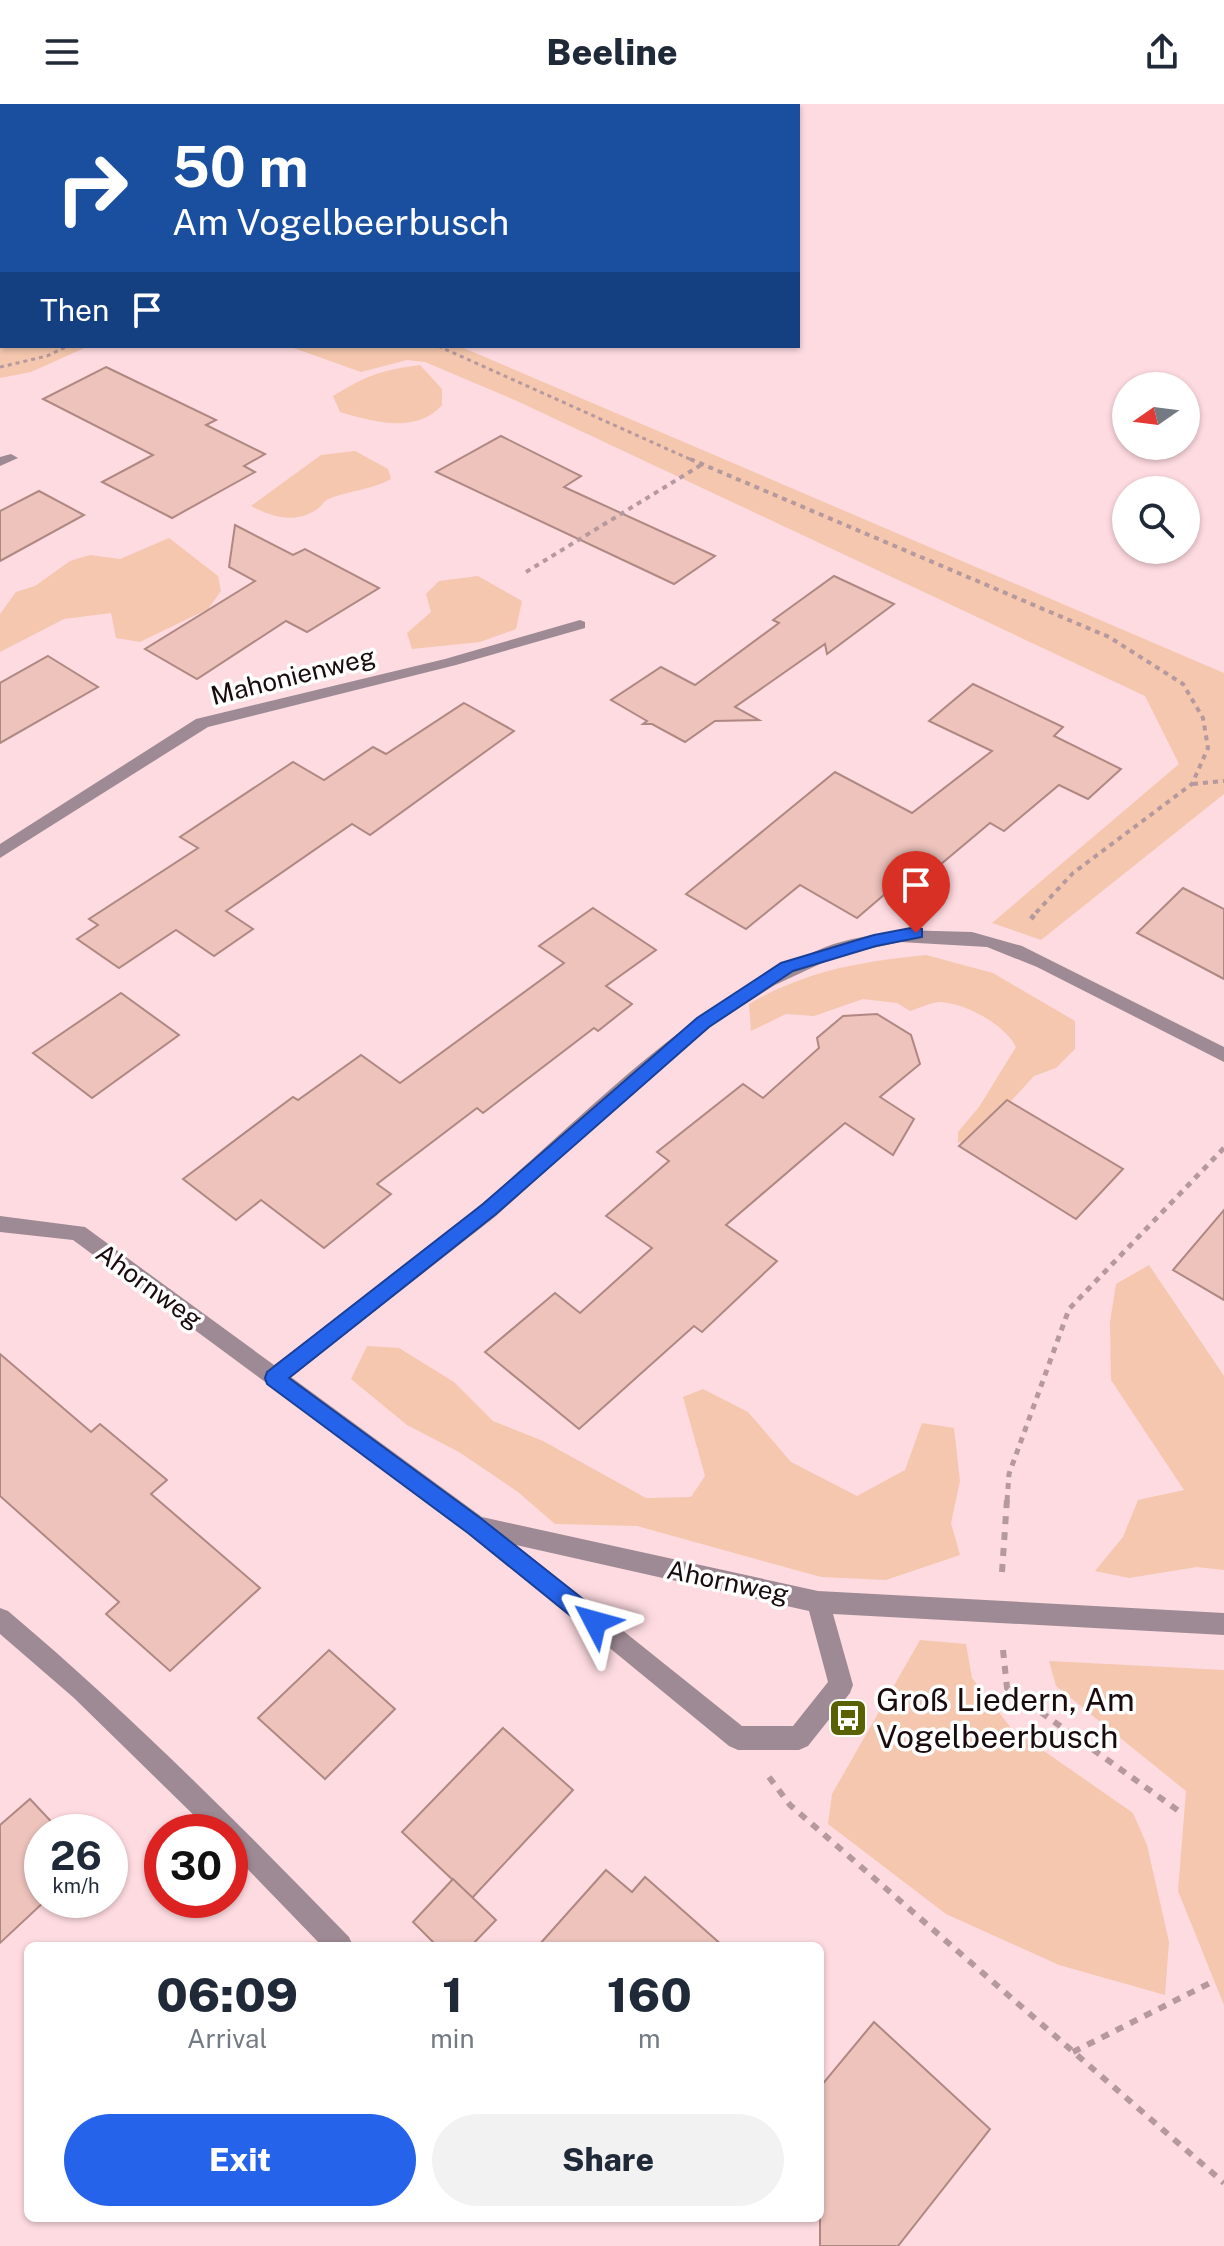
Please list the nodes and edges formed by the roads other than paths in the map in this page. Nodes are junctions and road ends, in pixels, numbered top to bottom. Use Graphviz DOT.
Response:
graph roads {
  1 [pos="580,625"];
  2 [pos="0,852"];
  3 [pos="1224,1055"];
  4 [pos="0,1224"];
  5 [pos="274,1378"];
  6 [pos="476,1526"];
  7 [pos="818,1602"];
  8 [pos="0,1619"];
  9 [pos="1224,1624"];
  10 [pos="211,1814"];
  11 [pos="248,1851"];
  12 [pos="336,1942"];
  1 -- 2 [label="street, Mahonienweg"];
  3 -- 5 [label="street"];
  4 -- 5 [label="street, Ahornweg"];
  5 -- 6 [label="street, Ahornweg"];
  6 -- 7 [label="street, Ahornweg"];
  6 -- 7 [label="street, Ahornweg"];
  7 -- 9 [label="street"];
  8 -- 10 [label="street"];
  11 -- 12 [label="street"];
}
